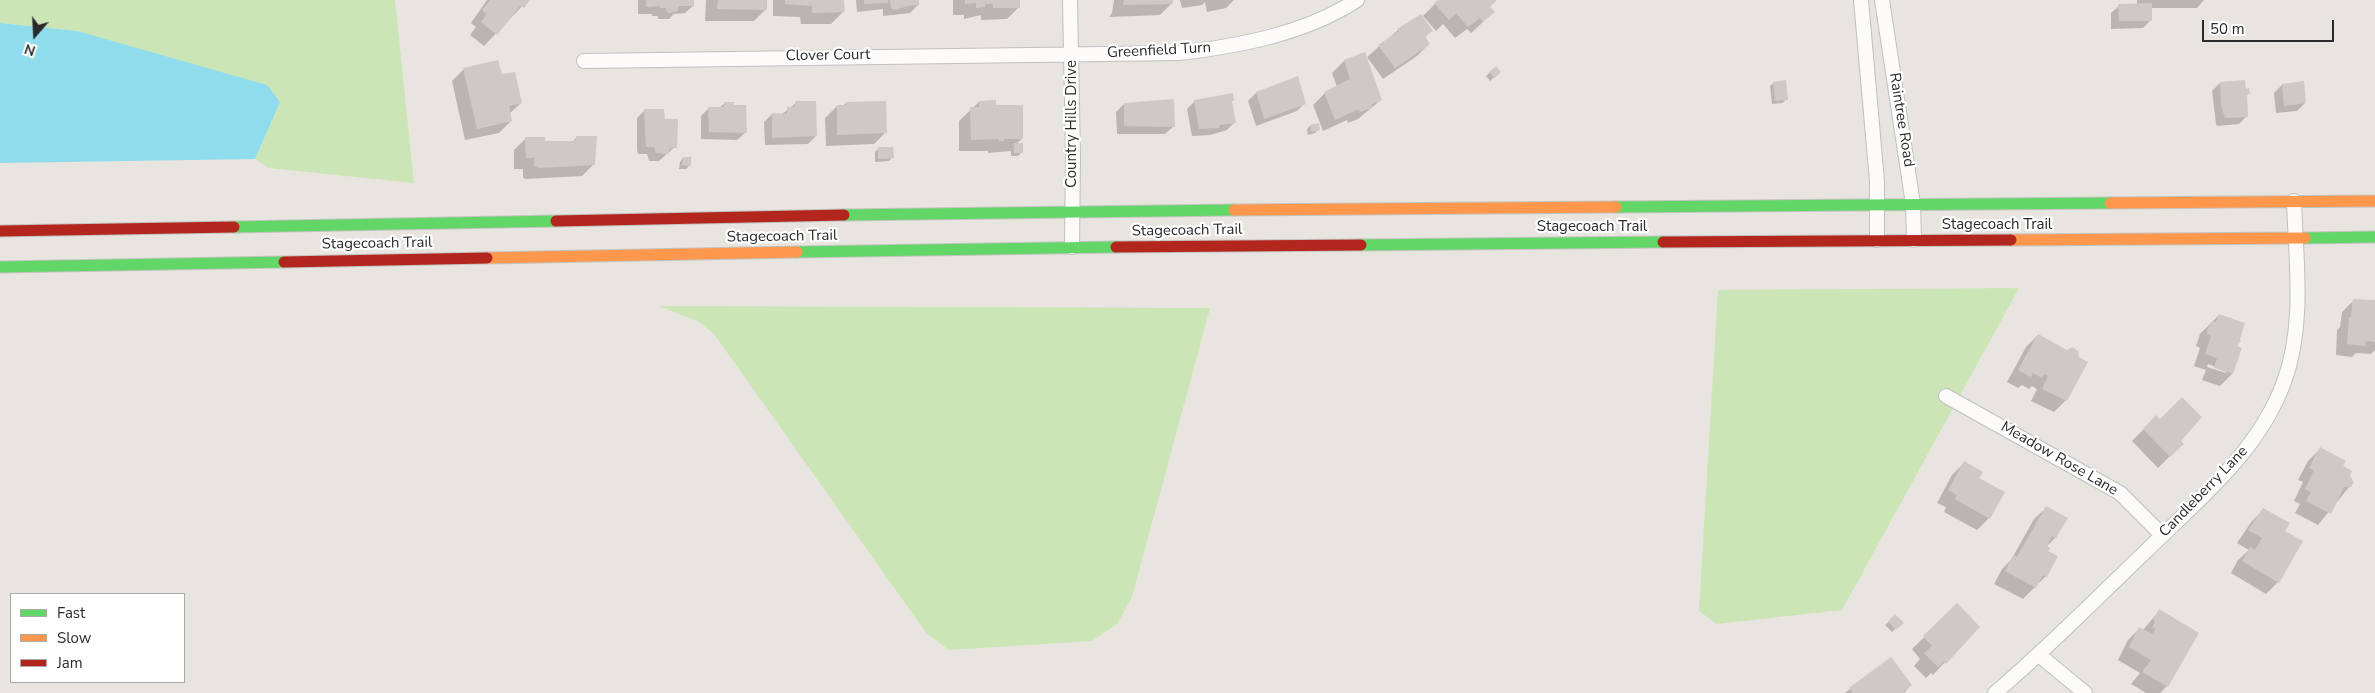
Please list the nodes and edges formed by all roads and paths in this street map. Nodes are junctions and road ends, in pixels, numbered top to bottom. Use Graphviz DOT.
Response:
graph roads {
  1 [pos="1070,0"];
  2 [pos="1357,0"];
  3 [pos="1861,0"];
  4 [pos="1882,0"];
  5 [pos="1072,53"];
  6 [pos="584,60"];
  7 [pos="2294,201"];
  8 [pos="2375,201"];
  9 [pos="1877,204"];
  10 [pos="1913,204"];
  11 [pos="1072,212"];
  12 [pos="0,231"];
  13 [pos="2375,237"];
  14 [pos="2295,238"];
  15 [pos="1877,240"];
  16 [pos="1914,240"];
  17 [pos="1072,247"];
  18 [pos="0,267"];
  19 [pos="1946,396"];
  20 [pos="2162,535"];
  21 [pos="2039,655"];
  22 [pos="1995,693"];
  23 [pos="2085,693"];
  1 -- 5 [label="street, Country Hills Drive"];
  2 -- 5 [label="street, Greenfield Turn"];
  3 -- 9 [label="street, Raintree Road"];
  4 -- 10 [label="street, Raintree Road"];
  5 -- 6 [label="street, Clover Court"];
  5 -- 11 [label="street, Country Hills Drive"];
  7 -- 8 [label="main road, Stagecoach Trail"];
  7 -- 10 [label="main road, Stagecoach Trail"];
  7 -- 14 [label="street, Candleberry Lane"];
  9 -- 10 [label="main road, Stagecoach Trail"];
  9 -- 11 [label="main road, Stagecoach Trail"];
  9 -- 15 [label="street, Raintree Road"];
  10 -- 16 [label="street, Raintree Road"];
  11 -- 12 [label="main road, Stagecoach Trail"];
  11 -- 17 [label="street, Country Hills Drive"];
  13 -- 14 [label="main road, Stagecoach Trail"];
  14 -- 16 [label="main road, Stagecoach Trail"];
  14 -- 20 [label="street, Candleberry Lane"];
  15 -- 16 [label="main road, Stagecoach Trail"];
  15 -- 17 [label="main road, Stagecoach Trail"];
  17 -- 18 [label="main road, Stagecoach Trail"];
  19 -- 20 [label="street, Meadow Rose Lane"];
  20 -- 21 [label="street, Candleberry Lane"];
  21 -- 22 [label="street, Candleberry Lane"];
  21 -- 23 [label="street"];
}
